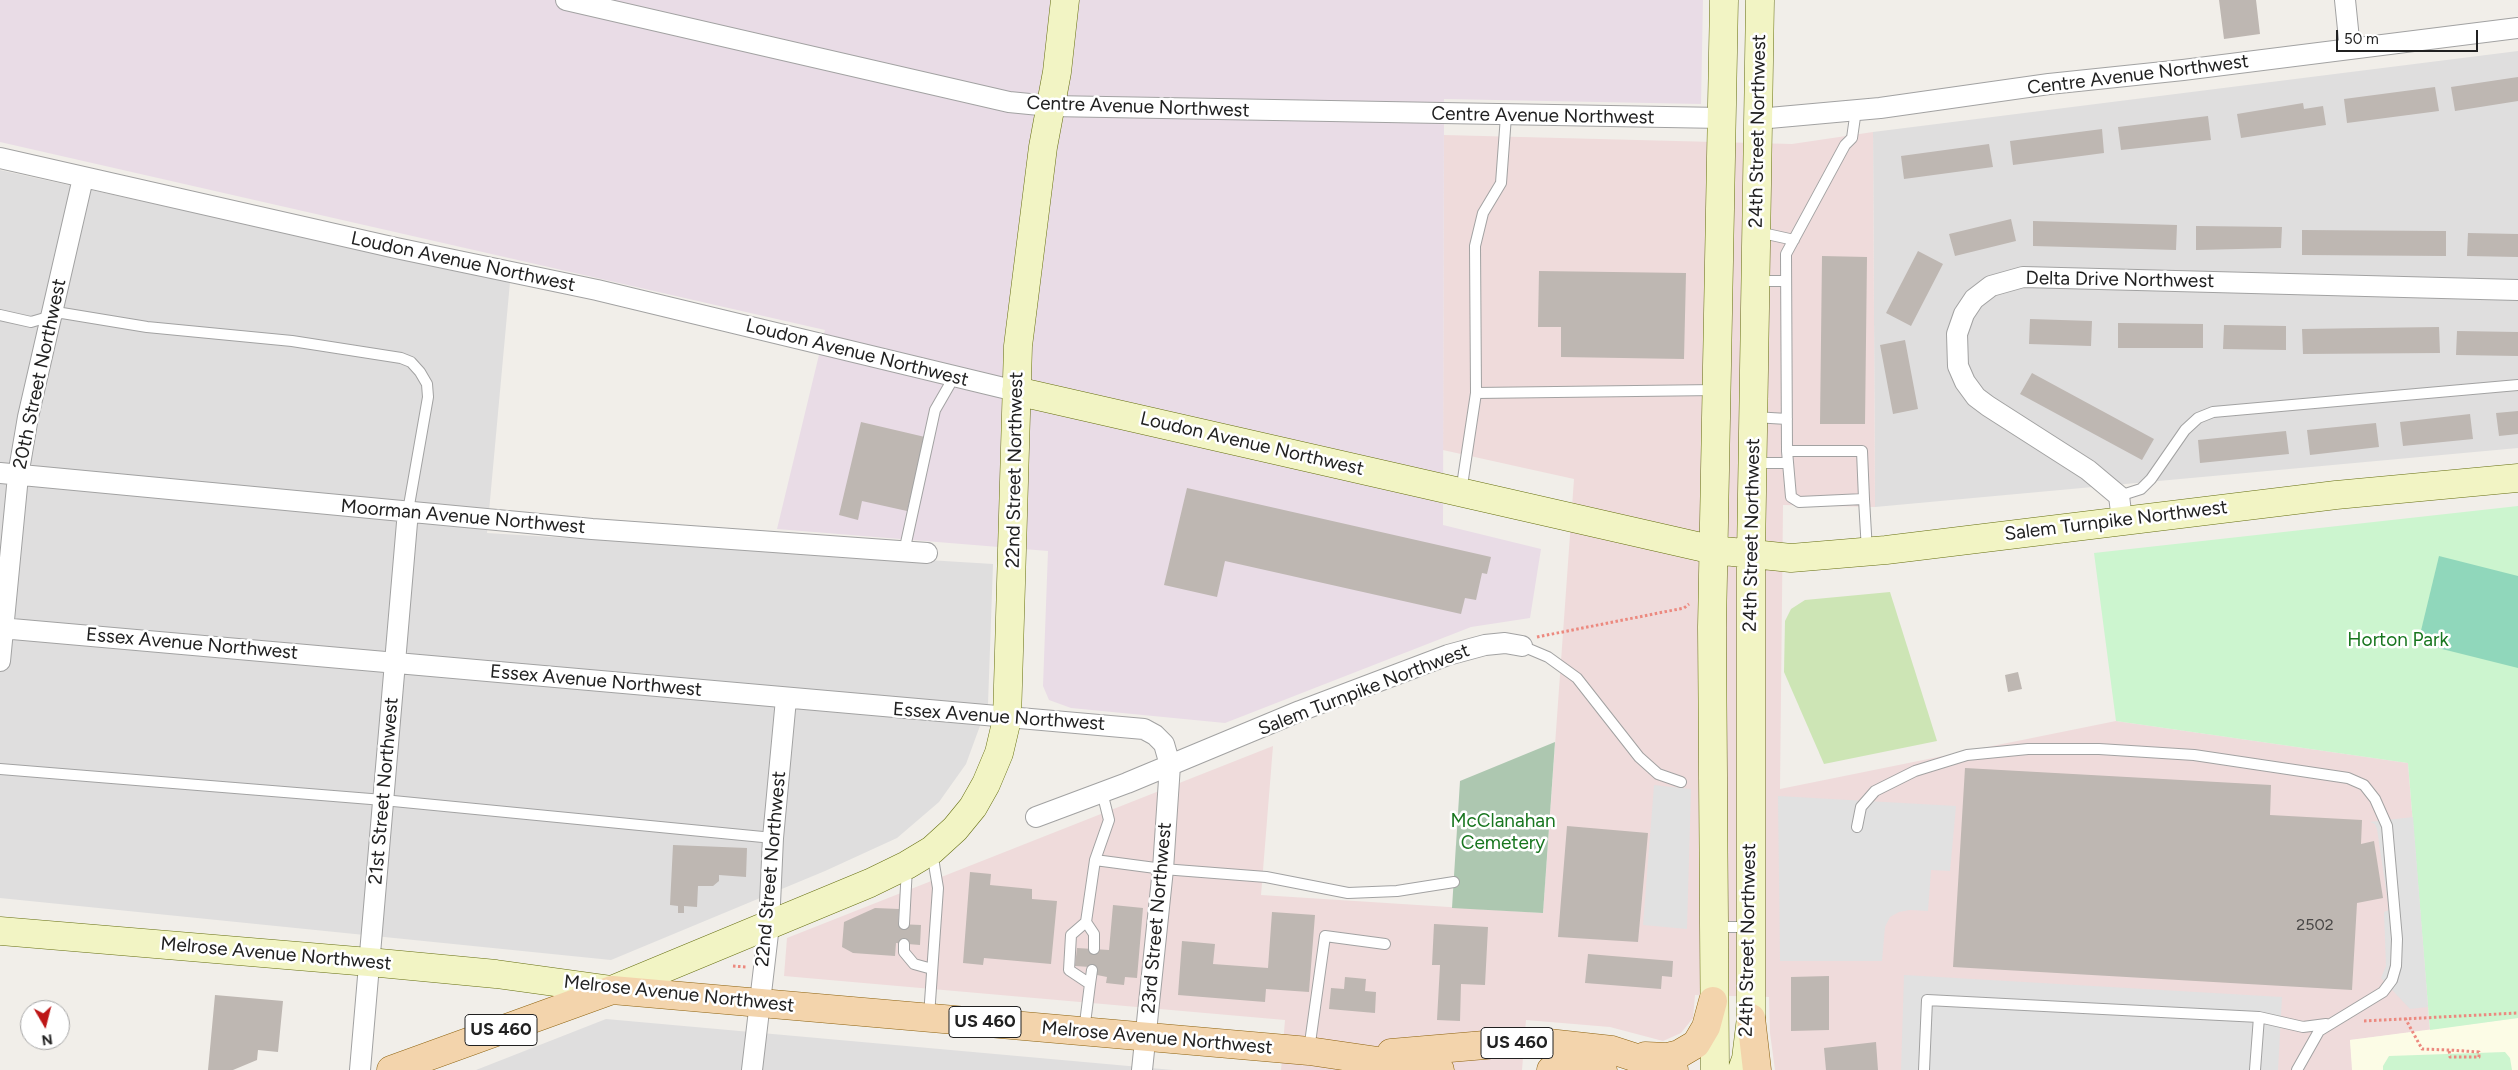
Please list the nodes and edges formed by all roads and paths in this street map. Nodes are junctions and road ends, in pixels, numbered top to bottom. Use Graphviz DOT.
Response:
graph roads {
  1 [pos="566,0"];
  2 [pos="1065,0"];
  3 [pos="1724,0"];
  4 [pos="1760,0"];
  5 [pos="2345,0"];
  6 [pos="2518,28"];
  7 [pos="2350,49"];
  8 [pos="1050,106"];
  9 [pos="1856,110"];
  10 [pos="1506,116"];
  11 [pos="1722,118"];
  12 [pos="1758,119"];
  13 [pos="0,158"];
  14 [pos="83,178"];
  15 [pos="1756,232"];
  16 [pos="1794,240"];
  17 [pos="1756,281"];
  18 [pos="1786,281"];
  19 [pos="2518,290"];
  20 [pos="0,315"];
  21 [pos="52,317"];
  22 [pos="954,377"];
  23 [pos="2518,385"];
  24 [pos="1717,390"];
  25 [pos="1016,391"];
  26 [pos="1476,393"];
  27 [pos="1754,417"];
  28 [pos="1787,419"];
  29 [pos="1787,451"];
  30 [pos="1753,463"];
  31 [pos="1787,464"];
  32 [pos="9,474"];
  33 [pos="2518,478"];
  34 [pos="1462,492"];
  35 [pos="1864,499"];
  36 [pos="2120,508"];
  37 [pos="408,511"];
  38 [pos="1714,550"];
  39 [pos="904,552"];
  40 [pos="1867,552"];
  41 [pos="927,553"];
  42 [pos="1751,555"];
  43 [pos="1694,601"];
  44 [pos="2,628"];
  45 [pos="1522,646"];
  46 [pos="0,661"];
  47 [pos="395,662"];
  48 [pos="786,699"];
  49 [pos="1007,719"];
  50 [pos="1170,765"];
  51 [pos="0,768"];
  52 [pos="1681,782"];
  53 [pos="1102,792"];
  54 [pos="383,800"];
  55 [pos="1036,817"];
  56 [pos="1856,826"];
  57 [pos="773,838"];
  58 [pos="932,850"];
  59 [pos="1095,860"];
  60 [pos="907,866"];
  61 [pos="1162,869"];
  62 [pos="1454,882"];
  63 [pos="1086,922"];
  64 [pos="904,924"];
  65 [pos="769,925"];
  66 [pos="1713,927"];
  67 [pos="1750,927"];
  68 [pos="0,931"];
  69 [pos="904,944"];
  70 [pos="1385,944"];
  71 [pos="1094,949"];
  72 [pos="369,962"];
  73 [pos="726,966"];
  74 [pos="752,967"];
  75 [pos="932,969"];
  76 [pos="1092,970"];
  77 [pos="1090,984"];
  78 [pos="612,990"];
  79 [pos="1713,1001"];
  80 [pos="759,1002"];
  81 [pos="2518,1013"];
  82 [pos="2259,1017"];
  83 [pos="929,1018"];
  84 [pos="1751,1018"];
  85 [pos="2404,1018"];
  86 [pos="2358,1023"];
  87 [pos="2327,1024"];
  88 [pos="1084,1031"];
  89 [pos="1146,1037"];
  90 [pos="2449,1050"];
  91 [pos="1309,1051"];
  92 [pos="1634,1056"];
  93 [pos="1357,1058"];
  94 [pos="1401,1067"];
  95 [pos="360,1070"];
  96 [pos="390,1070"];
  97 [pos="752,1070"];
  98 [pos="1142,1070"];
  99 [pos="1440,1070"];
  100 [pos="1551,1070"];
  101 [pos="1603,1070"];
  102 [pos="1674,1070"];
  103 [pos="1715,1070"];
  104 [pos="1742,1070"];
  105 [pos="1757,1070"];
  106 [pos="1924,1070"];
  107 [pos="2254,1070"];
  108 [pos="2297,1070"];
  1 -- 8 [label="street, Centre Avenue Northwest"];
  2 -- 8 [label="street, 22nd Street Northwest"];
  3 -- 11 [label="street, 24th Street Northwest"];
  4 -- 12 [label="street, 24th Street Northwest"];
  5 -- 7 [label="street"];
  6 -- 7 [label="street, Centre Avenue Northwest"];
  7 -- 9 [label="street, Centre Avenue Northwest"];
  8 -- 10 [label="street, Centre Avenue Northwest"];
  8 -- 25 [label="street, 22nd Street Northwest"];
  9 -- 12 [label="street, Centre Avenue Northwest"];
  9 -- 16 [label="lane"];
  10 -- 11 [label="street, Centre Avenue Northwest"];
  10 -- 26 [label="lane"];
  11 -- 24 [label="street, 24th Street Northwest"];
  12 -- 15 [label="street, 24th Street Northwest"];
  13 -- 14 [label="street, Loudon Avenue Northwest"];
  14 -- 21 [label="street, 20th Street Northwest"];
  14 -- 22 [label="street, Loudon Avenue Northwest"];
  15 -- 16 [label="lane"];
  15 -- 17 [label="street, 24th Street Northwest"];
  16 -- 18 [label="lane"];
  17 -- 18 [label="lane"];
  17 -- 27 [label="street, 24th Street Northwest"];
  18 -- 28 [label="lane"];
  19 -- 36 [label="street, Delta Drive Northwest"];
  20 -- 21 [label="lane"];
  21 -- 32 [label="street, 20th Street Northwest"];
  21 -- 37 [label="lane"];
  22 -- 25 [label="street, Loudon Avenue Northwest"];
  22 -- 39 [label="lane"];
  23 -- 36 [label="lane"];
  24 -- 26 [label="lane"];
  24 -- 38 [label="street, 24th Street Northwest"];
  25 -- 34 [label="street, Loudon Avenue Northwest"];
  25 -- 49 [label="street, 22nd Street Northwest"];
  26 -- 34 [label="lane"];
  27 -- 28 [label="lane"];
  27 -- 30 [label="street, 24th Street Northwest"];
  28 -- 29 [label="lane"];
  29 -- 31 [label="lane"];
  29 -- 35 [label="lane"];
  30 -- 31 [label="lane"];
  30 -- 42 [label="street, 24th Street Northwest"];
  31 -- 35 [label="lane"];
  32 -- 37 [label="street, Moorman Avenue Northwest"];
  32 -- 44 [label="street, 20th Street Northwest"];
  33 -- 36 [label="street, Salem Turnpike Northwest"];
  34 -- 38 [label="street, Loudon Avenue Northwest"];
  35 -- 40 [label="lane"];
  36 -- 40 [label="street, Salem Turnpike Northwest"];
  37 -- 39 [label="street, Moorman Avenue Northwest"];
  37 -- 47 [label="street, 21st Street Northwest"];
  38 -- 42 [label="street, Salem Turnpike Northwest"];
  38 -- 66 [label="street, 24th Street Northwest"];
  39 -- 41 [label="street, Moorman Avenue Northwest"];
  40 -- 42 [label="street, Salem Turnpike Northwest"];
  42 -- 67 [label="street, 24th Street Northwest"];
  43 -- 45 [label="path"];
  44 -- 46 [label="street, 20th Street Northwest"];
  44 -- 47 [label="street, Essex Avenue Northwest"];
  45 -- 50 [label="street, Salem Turnpike Northwest"];
  45 -- 52 [label="lane, Salem Turnpike Northwest"];
  47 -- 48 [label="street, Essex Avenue Northwest"];
  47 -- 54 [label="street, 21st Street Northwest"];
  48 -- 49 [label="street, Essex Avenue Northwest"];
  48 -- 57 [label="street, 22nd Street Northwest"];
  49 -- 50 [label="street, Essex Avenue Northwest"];
  49 -- 58 [label="street, 22nd Street Northwest"];
  50 -- 53 [label="street, Salem Turnpike Northwest"];
  50 -- 61 [label="street, 23rd Street Northwest"];
  51 -- 54 [label="lane"];
  53 -- 55 [label="street, Salem Turnpike Northwest"];
  53 -- 59 [label="lane"];
  54 -- 57 [label="lane"];
  54 -- 72 [label="street, 21st Street Northwest"];
  56 -- 87 [label="lane"];
  57 -- 65 [label="street, 22nd Street Northwest"];
  58 -- 60 [label="street, 22nd Street Northwest"];
  58 -- 75 [label="lane"];
  59 -- 61 [label="lane"];
  59 -- 63 [label="lane"];
  60 -- 64 [label="lane"];
  60 -- 65 [label="street, 22nd Street Northwest"];
  61 -- 62 [label="lane"];
  61 -- 89 [label="street, 23rd Street Northwest"];
  63 -- 71 [label="lane"];
  63 -- 77 [label="lane"];
  65 -- 78 [label="street"];
  65 -- 80 [label="street, 22nd Street Northwest"];
  66 -- 67 [label="lane"];
  66 -- 79 [label="street, 24th Street Northwest"];
  67 -- 84 [label="street, 24th Street Northwest"];
  68 -- 72 [label="street, Melrose Avenue Northwest"];
  69 -- 75 [label="lane"];
  70 -- 91 [label="lane"];
  72 -- 78 [label="street, Melrose Avenue Northwest"];
  72 -- 95 [label="street, 21st Street Northwest"];
  73 -- 74 [label="path"];
  75 -- 83 [label="lane"];
  76 -- 77 [label="lane"];
  77 -- 88 [label="lane"];
  78 -- 80 [label="main road, Melrose Avenue Northwest / US 460"];
  78 -- 96 [label="main road, US 460"];
  79 -- 92 [label="main road"];
  79 -- 103 [label="street, 24th Street Northwest"];
  80 -- 83 [label="main road, Melrose Avenue Northwest / US 460"];
  80 -- 97 [label="street, 22nd Street Northwest"];
  81 -- 85 [label="path"];
  82 -- 87 [label="lane"];
  82 -- 106 [label="lane"];
  82 -- 107 [label="lane"];
  83 -- 88 [label="main road, Melrose Avenue Northwest / US 460"];
  84 -- 104 [label="street, 24th Street Northwest"];
  84 -- 105 [label="main road"];
  85 -- 86 [label="path"];
  85 -- 90 [label="path"];
  87 -- 108 [label="lane"];
  88 -- 89 [label="main road, Melrose Avenue Northwest / US 460"];
  89 -- 91 [label="main road, Melrose Avenue Northwest / US 460"];
  89 -- 98 [label="street, 23rd Street Northwest"];
  90 -- 90 [label="path"];
  91 -- 93 [label="main road, Melrose Avenue Northwest / US 460"];
  92 -- 93 [label="main road, Melrose Avenue Northwest / US 460"];
  92 -- 102 [label="main road, Melrose Avenue Northwest / US 460"];
  93 -- 94 [label="main road, Melrose Avenue Northwest / US 460"];
  94 -- 99 [label="main road, Melrose Avenue Northwest / US 460"];
  100 -- 101 [label="main road"];
}
